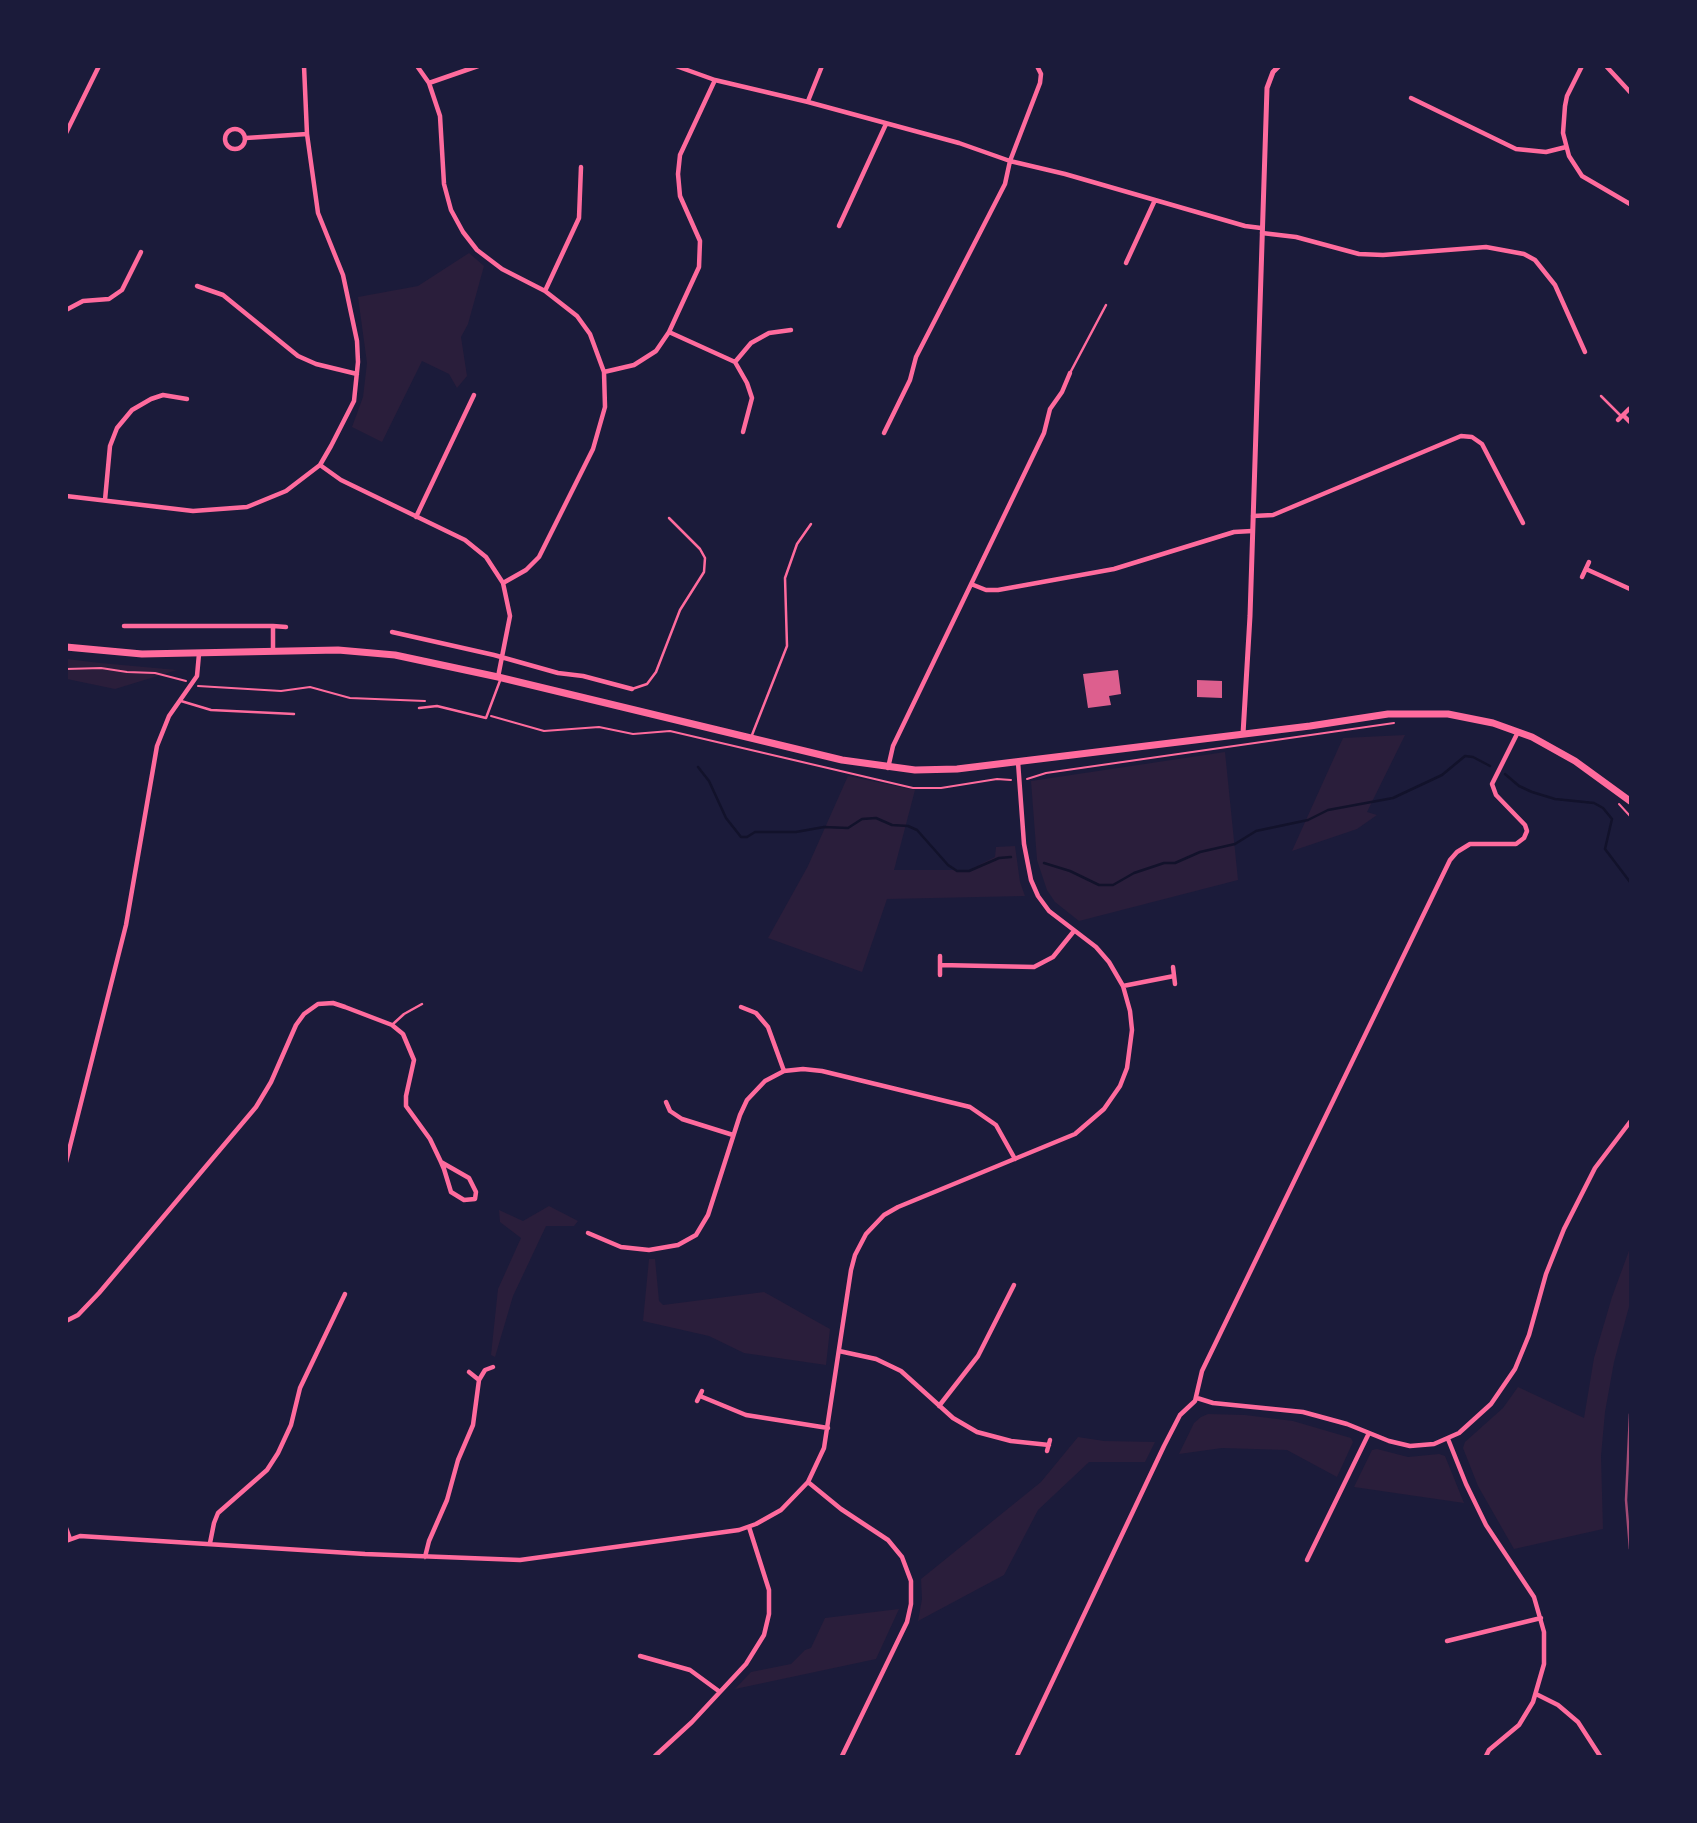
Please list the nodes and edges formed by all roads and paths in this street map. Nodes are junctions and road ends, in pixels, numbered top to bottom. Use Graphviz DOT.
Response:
graph roads {
  1 [pos="99,66"];
  2 [pos="304,66"];
  3 [pos="417,66"];
  4 [pos="478,66"];
  5 [pos="676,66"];
  6 [pos="822,66"];
  7 [pos="1037,66"];
  8 [pos="1279,66"];
  9 [pos="1582,66"];
  10 [pos="1606,66"];
  11 [pos="715,80"];
  12 [pos="429,83"];
  13 [pos="1630,92"];
  14 [pos="1411,97"];
  15 [pos="808,102"];
  16 [pos="886,124"];
  17 [pos="66,133"];
  18 [pos="307,134"];
  19 [pos="246,138"];
  20 [pos="1566,147"];
  21 [pos="1010,162"];
  22 [pos="580,167"];
  23 [pos="1155,201"];
  24 [pos="1630,204"];
  25 [pos="839,226"];
  26 [pos="1261,230"];
  27 [pos="141,252"];
  28 [pos="1126,263"];
  29 [pos="197,286"];
  30 [pos="545,291"];
  31 [pos="1105,305"];
  32 [pos="66,310"];
  33 [pos="791,330"];
  34 [pos="668,332"];
  35 [pos="1586,352"];
  36 [pos="735,362"];
  37 [pos="604,372"];
  38 [pos="1070,373"];
  39 [pos="357,374"];
  40 [pos="474,396"];
  41 [pos="1601,396"];
  42 [pos="187,399"];
  43 [pos="1629,409"];
  44 [pos="1621,417"];
  45 [pos="1630,422"];
  46 [pos="743,432"];
  47 [pos="884,433"];
  48 [pos="320,466"];
  49 [pos="66,496"];
  50 [pos="105,500"];
  51 [pos="1253,516"];
  52 [pos="416,517"];
  53 [pos="669,518"];
  54 [pos="1523,523"];
  55 [pos="811,524"];
  56 [pos="1252,531"];
  57 [pos="1589,562"];
  58 [pos="1586,569"];
  59 [pos="1582,577"];
  60 [pos="503,583"];
  61 [pos="971,584"];
  62 [pos="1630,589"];
  63 [pos="124,626"];
  64 [pos="273,626"];
  65 [pos="286,627"];
  66 [pos="392,632"];
  67 [pos="66,647"];
  68 [pos="273,651"];
  69 [pos="200,654"];
  70 [pos="502,658"];
  71 [pos="66,669"];
  72 [pos="499,677"];
  73 [pos="191,683"];
  74 [pos="632,689"];
  75 [pos="178,700"];
  76 [pos="427,701"];
  77 [pos="419,708"];
  78 [pos="294,714"];
  79 [pos="488,716"];
  80 [pos="1401,722"];
  81 [pos="1518,732"];
  82 [pos="1243,734"];
  83 [pos="751,737"];
  84 [pos="1018,761"];
  85 [pos="888,768"];
  86 [pos="1020,780"];
  87 [pos="1615,800"];
  88 [pos="1630,801"];
  89 [pos="1630,816"];
  90 [pos="1074,931"];
  91 [pos="940,956"];
  92 [pos="940,965"];
  93 [pos="1172,967"];
  94 [pos="940,975"];
  95 [pos="1174,976"];
  96 [pos="1175,984"];
  97 [pos="1123,986"];
  98 [pos="422,1004"];
  99 [pos="741,1007"];
  100 [pos="392,1025"];
  101 [pos="784,1071"];
  102 [pos="666,1102"];
  103 [pos="1630,1122"];
  104 [pos="733,1135"];
  105 [pos="1015,1159"];
  106 [pos="66,1162"];
  107 [pos="441,1162"];
  108 [pos="588,1233"];
  109 [pos="1014,1285"];
  110 [pos="345,1294"];
  111 [pos="66,1321"];
  112 [pos="839,1351"];
  113 [pos="493,1367"];
  114 [pos="469,1372"];
  115 [pos="479,1380"];
  116 [pos="700,1396"];
  117 [pos="1196,1398"];
  118 [pos="939,1406"];
  119 [pos="828,1428"];
  120 [pos="1369,1433"];
  121 [pos="1448,1439"];
  122 [pos="1049,1445"];
  123 [pos="808,1482"];
  124 [pos="750,1527"];
  125 [pos="66,1528"];
  126 [pos="68,1540"];
  127 [pos="210,1543"];
  128 [pos="425,1557"];
  129 [pos="1307,1560"];
  130 [pos="1541,1618"];
  131 [pos="1447,1641"];
  132 [pos="640,1656"];
  133 [pos="720,1692"];
  134 [pos="1536,1694"];
  135 [pos="655,1756"];
  136 [pos="842,1756"];
  137 [pos="1017,1756"];
  138 [pos="1486,1756"];
  139 [pos="1600,1756"];
  1 -- 17 [label="street"];
  2 -- 18 [label="street"];
  3 -- 12 [label="street"];
  4 -- 12 [label="street"];
  5 -- 11 [label="street"];
  6 -- 15 [label="street"];
  7 -- 21 [label="street"];
  8 -- 26 [label="street"];
  9 -- 20 [label="street"];
  10 -- 13 [label="street"];
  11 -- 15 [label="street"];
  11 -- 34 [label="street"];
  12 -- 30 [label="street"];
  14 -- 20 [label="street"];
  15 -- 16 [label="street"];
  16 -- 21 [label="street"];
  16 -- 25 [label="street"];
  18 -- 19 [label="street"];
  18 -- 39 [label="street"];
  19 -- 19 [label="street"];
  20 -- 24 [label="street"];
  21 -- 23 [label="street"];
  21 -- 47 [label="street"];
  22 -- 30 [label="street"];
  23 -- 26 [label="street"];
  23 -- 28 [label="street"];
  26 -- 35 [label="street"];
  26 -- 51 [label="street"];
  27 -- 32 [label="street"];
  29 -- 39 [label="street"];
  30 -- 37 [label="street"];
  31 -- 38 [label="lane"];
  33 -- 36 [label="street"];
  34 -- 36 [label="street"];
  34 -- 37 [label="street"];
  36 -- 46 [label="street"];
  37 -- 60 [label="street"];
  38 -- 61 [label="street"];
  39 -- 48 [label="street"];
  40 -- 52 [label="street"];
  41 -- 44 [label="lane"];
  42 -- 50 [label="street"];
  43 -- 44 [label="street"];
  44 -- 45 [label="street"];
  48 -- 50 [label="street"];
  48 -- 52 [label="street"];
  49 -- 50 [label="street"];
  51 -- 54 [label="street"];
  51 -- 56 [label="street"];
  52 -- 60 [label="street"];
  53 -- 74 [label="lane"];
  55 -- 83 [label="lane"];
  56 -- 61 [label="street"];
  56 -- 82 [label="street"];
  57 -- 58 [label="street"];
  58 -- 59 [label="street"];
  58 -- 62 [label="street"];
  60 -- 70 [label="street"];
  61 -- 85 [label="street"];
  63 -- 64 [label="street"];
  64 -- 65 [label="street"];
  64 -- 68 [label="street"];
  66 -- 70 [label="street"];
  67 -- 69 [label="main road"];
  68 -- 69 [label="main road"];
  68 -- 72 [label="main road"];
  69 -- 73 [label="street"];
  70 -- 72 [label="street"];
  70 -- 74 [label="street"];
  71 -- 73 [label="path"];
  72 -- 79 [label="lane"];
  72 -- 83 [label="main road"];
  73 -- 75 [label="street"];
  73 -- 76 [label="path"];
  75 -- 78 [label="lane"];
  75 -- 106 [label="street"];
  77 -- 79 [label="lane"];
  79 -- 86 [label="path"];
  80 -- 86 [label="path"];
  81 -- 82 [label="main road"];
  81 -- 88 [label="main road"];
  81 -- 117 [label="street"];
  82 -- 84 [label="main road"];
  83 -- 85 [label="main road"];
  84 -- 85 [label="main road"];
  84 -- 86 [label="street"];
  86 -- 90 [label="street"];
  87 -- 89 [label="path"];
  90 -- 92 [label="street"];
  90 -- 97 [label="street"];
  91 -- 92 [label="street"];
  92 -- 94 [label="street"];
  93 -- 95 [label="street"];
  95 -- 96 [label="street"];
  95 -- 97 [label="street"];
  97 -- 105 [label="street"];
  98 -- 100 [label="lane"];
  99 -- 101 [label="street"];
  100 -- 107 [label="street"];
  100 -- 111 [label="street"];
  101 -- 104 [label="street"];
  101 -- 105 [label="street"];
  102 -- 104 [label="street"];
  103 -- 121 [label="street"];
  104 -- 108 [label="street"];
  105 -- 112 [label="street"];
  107 -- 107 [label="street"];
  109 -- 118 [label="street"];
  110 -- 127 [label="street"];
  112 -- 118 [label="street"];
  112 -- 119 [label="street"];
  113 -- 115 [label="street"];
  114 -- 115 [label="street"];
  115 -- 128 [label="street"];
  116 -- 119 [label="street"];
  117 -- 120 [label="street"];
  117 -- 137 [label="street"];
  118 -- 122 [label="street"];
  119 -- 123 [label="street"];
  120 -- 121 [label="street"];
  120 -- 129 [label="street"];
  121 -- 130 [label="street"];
  123 -- 124 [label="street"];
  123 -- 136 [label="street"];
  124 -- 128 [label="street"];
  124 -- 133 [label="street"];
  125 -- 126 [label="street"];
  126 -- 127 [label="street"];
  127 -- 128 [label="street"];
  130 -- 131 [label="street"];
  130 -- 134 [label="street"];
  132 -- 133 [label="street"];
  133 -- 135 [label="street"];
  134 -- 138 [label="street"];
  134 -- 139 [label="street"];
}
